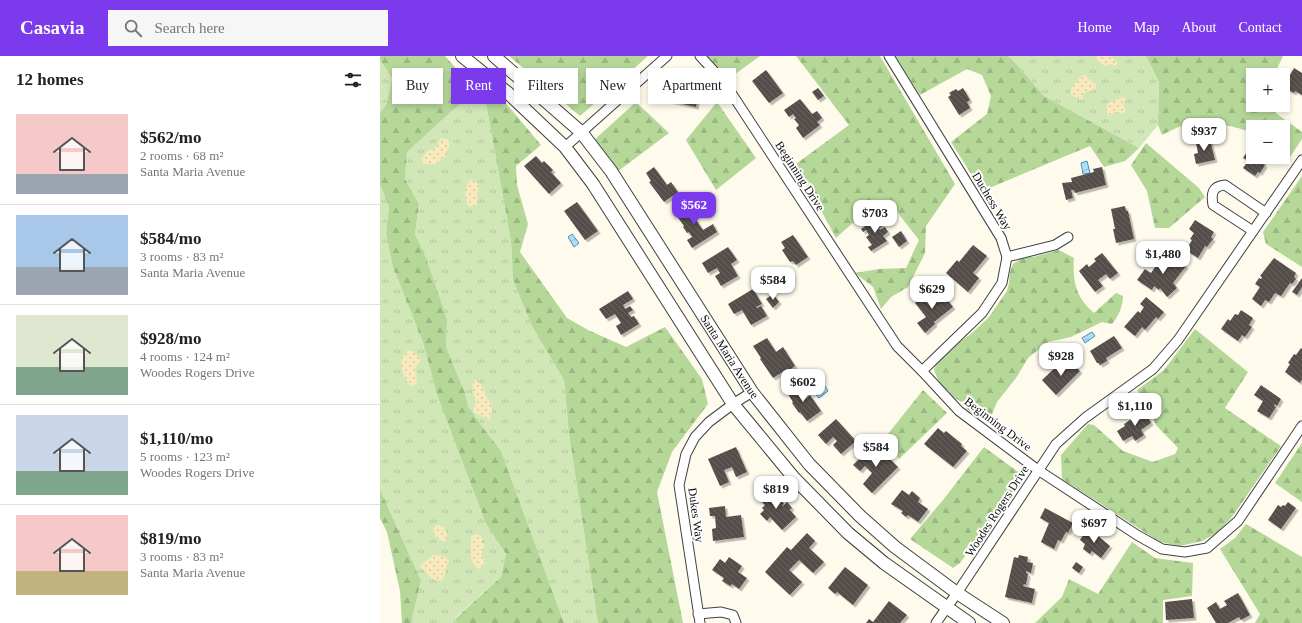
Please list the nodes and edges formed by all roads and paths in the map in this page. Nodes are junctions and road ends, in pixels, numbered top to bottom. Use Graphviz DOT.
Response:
graph roads {
  1 [pos="462,56"];
  2 [pos="494,56"];
  3 [pos="667,56"];
  4 [pos="700,56"];
  5 [pos="889,56"];
  6 [pos="581,132"];
  7 [pos="565,147"];
  8 [pos="1302,160"];
  9 [pos="1266,213"];
  10 [pos="1253,231"];
  11 [pos="1068,237"];
  12 [pos="1007,257"];
  13 [pos="922,370"];
  14 [pos="752,392"];
  15 [pos="733,404"];
  16 [pos="1302,426"];
  17 [pos="1038,470"];
  18 [pos="957,593"];
  19 [pos="947,608"];
  20 [pos="699,618"];
  21 [pos="736,623"];
  22 [pos="936,623"];
  23 [pos="969,623"];
  24 [pos="1003,623"];
  1 -- 7 [label="street, Santa Maria Avenue"];
  2 -- 6 [label="street, Santa Maria Avenue"];
  3 -- 6 [label="street"];
  4 -- 13 [label="street, Beginning Drive"];
  5 -- 12 [label="street, Duchess Way"];
  6 -- 7 [label="street"];
  6 -- 14 [label="street, Santa Maria Avenue"];
  7 -- 15 [label="street, Santa Maria Avenue"];
  8 -- 9 [label="street, Woodes Rogers Drive"];
  9 -- 10 [label="street, Woodes Rogers Drive"];
  9 -- 10 [label="street"];
  10 -- 17 [label="street, Woodes Rogers Drive"];
  11 -- 12 [label="street"];
  12 -- 13 [label="street, Duchess Way"];
  13 -- 17 [label="street, Beginning Drive"];
  14 -- 15 [label="street, Dukes Way"];
  14 -- 18 [label="street, Santa Maria Avenue"];
  15 -- 19 [label="street, Santa Maria Avenue"];
  15 -- 20 [label="street, Dukes Way"];
  16 -- 17 [label="street, Beginning Drive"];
  17 -- 18 [label="street, Woodes Rogers Drive"];
  18 -- 19 [label="street, Woodes Rogers Drive"];
  18 -- 24 [label="street, Santa Maria Avenue"];
  19 -- 22 [label="street, Woodes Rogers Drive"];
  19 -- 23 [label="street, Santa Maria Avenue"];
  20 -- 21 [label="street"];
}
